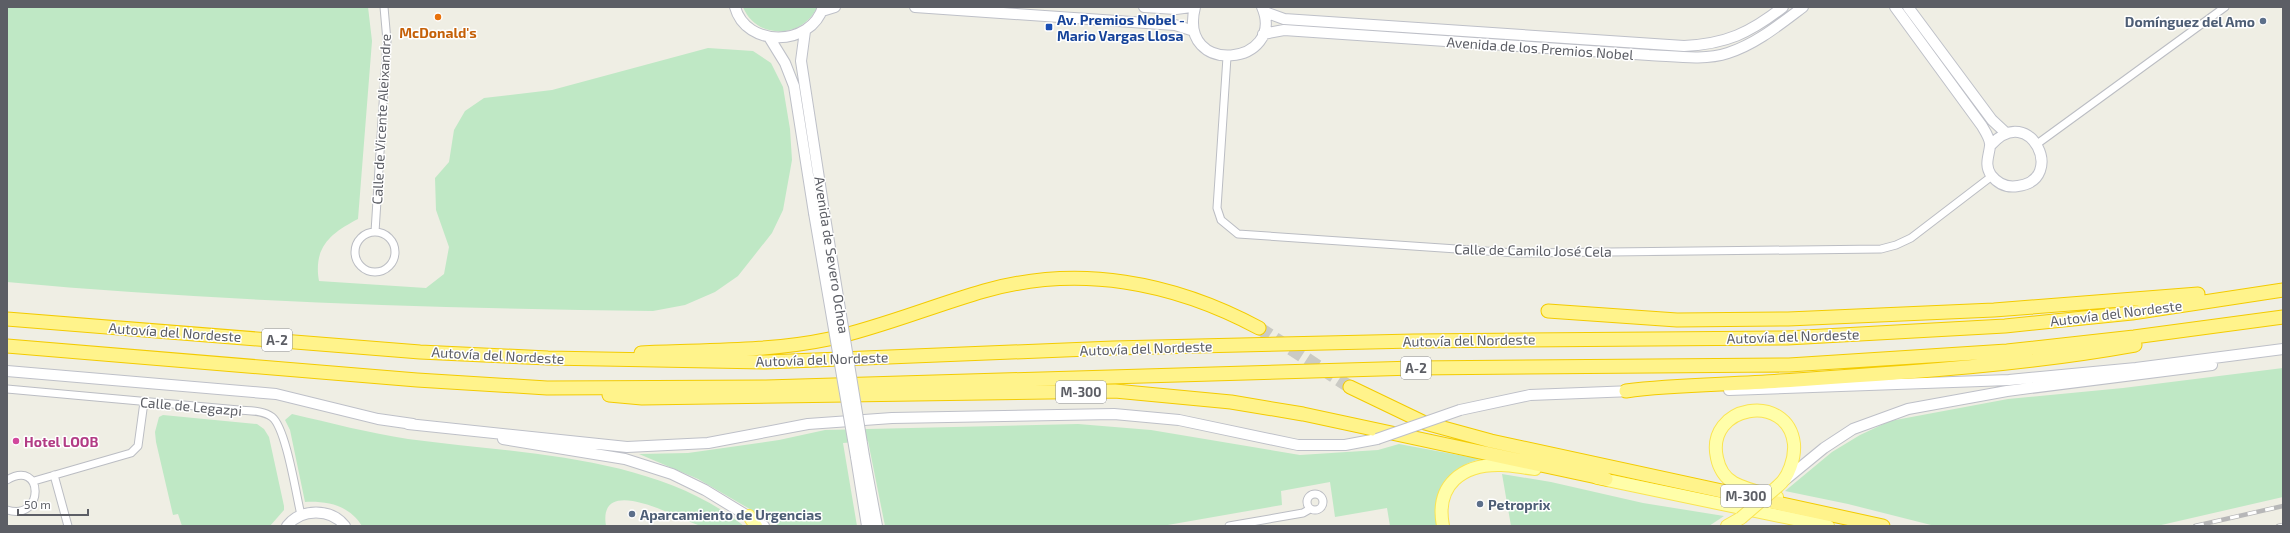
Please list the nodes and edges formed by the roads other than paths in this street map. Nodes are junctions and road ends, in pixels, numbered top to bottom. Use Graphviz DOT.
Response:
graph roads {
  1 [pos="384,7"];
  2 [pos="835,7"];
  3 [pos="915,7"];
  4 [pos="1144,7"];
  5 [pos="1191,7"];
  6 [pos="1195,7"];
  7 [pos="1783,7"];
  8 [pos="1803,7"];
  9 [pos="1895,7"];
  10 [pos="1908,7"];
  11 [pos="2225,7"];
  12 [pos="734,8"];
  13 [pos="823,9"];
  14 [pos="1263,10"];
  15 [pos="804,31"];
  16 [pos="1194,31"];
  17 [pos="1263,34"];
  18 [pos="769,37"];
  19 [pos="1227,57"];
  20 [pos="2006,133"];
  21 [pos="2037,144"];
  22 [pos="1991,145"];
  23 [pos="1992,176"];
  24 [pos="819,212"];
  25 [pos="376,232"];
  26 [pos="2283,286"];
  27 [pos="2283,290"];
  28 [pos="1548,311"];
  29 [pos="2283,318"];
  30 [pos="7,319"];
  31 [pos="1258,328"];
  32 [pos="7,346"];
  33 [pos="2283,349"];
  34 [pos="2283,353"];
  35 [pos="548,358"];
  36 [pos="7,371"];
  37 [pos="547,388"];
  38 [pos="1350,388"];
  39 [pos="7,389"];
  40 [pos="1626,391"];
  41 [pos="144,402"];
  42 [pos="408,424"];
  43 [pos="860,457"];
  44 [pos="54,475"];
  45 [pos="1606,479"];
  46 [pos="7,480"];
  47 [pos="34,481"];
  48 [pos="1780,484"];
  49 [pos="1310,509"];
  50 [pos="7,510"];
  51 [pos="301,514"];
  52 [pos="749,516"];
  53 [pos="68,526"];
  54 [pos="287,526"];
  55 [pos="345,526"];
  56 [pos="756,526"];
  57 [pos="764,526"];
  58 [pos="867,526"];
  59 [pos="877,526"];
  60 [pos="1229,526"];
  61 [pos="1443,526"];
  62 [pos="1727,526"];
  63 [pos="1828,526"];
  64 [pos="1884,526"];
  1 -- 25 [label="street, Calle de Vicente Aleixandre"];
  2 -- 13 [label="street"];
  3 -- 16 [label="street"];
  4 -- 5 [label="street"];
  6 -- 16 [label="street"];
  7 -- 14 [label="street, Avenida de los Premios Nobel"];
  8 -- 17 [label="street, Avenida de los Premios Nobel"];
  9 -- 22 [label="street"];
  10 -- 20 [label="street"];
  11 -- 21 [label="street"];
  12 -- 18 [label="street"];
  13 -- 15 [label="street"];
  14 -- 17 [label="street"];
  15 -- 18 [label="street"];
  15 -- 24 [label="street, Avenida de Severo Ochoa"];
  16 -- 19 [label="street"];
  17 -- 19 [label="street"];
  18 -- 24 [label="street, Avenida de Severo Ochoa"];
  19 -- 23 [label="street, Calle de Camilo José Cela"];
  20 -- 21 [label="street"];
  20 -- 22 [label="street"];
  21 -- 23 [label="street"];
  22 -- 23 [label="street"];
  24 -- 43 [label="street, Avenida de Severo Ochoa, bridge"];
  25 -- 25 [label="street"];
  26 -- 28 [label="highway"];
  27 -- 35 [label="highway, Autovía del Nordeste / A-2"];
  29 -- 37 [label="highway, Autovía del Nordeste / A-2"];
  29 -- 40 [label="highway"];
  30 -- 35 [label="highway, Autovía del Nordeste / A-2"];
  31 -- 35 [label="highway"];
  32 -- 37 [label="highway, Autovía del Nordeste / A-2"];
  33 -- 40 [label="street"];
  34 -- 48 [label="street"];
  36 -- 42 [label="street"];
  37 -- 45 [label="highway, M-300"];
  38 -- 64 [label="highway, M-300"];
  39 -- 41 [label="street, Calle de Legazpi"];
  40 -- 42 [label="street, bridge"];
  41 -- 44 [label="street"];
  41 -- 51 [label="street, Calle de Legazpi"];
  42 -- 52 [label="street"];
  43 -- 58 [label="street, Avenida de Severo Ochoa"];
  43 -- 59 [label="street, Avenida de Severo Ochoa"];
  44 -- 47 [label="street"];
  44 -- 53 [label="street"];
  45 -- 61 [label="main road"];
  45 -- 63 [label="main road, M-300"];
  46 -- 47 [label="street"];
  47 -- 50 [label="street"];
  48 -- 62 [label="main road, bridge"];
  48 -- 64 [label="main road"];
  49 -- 60 [label="street"];
  51 -- 54 [label="street"];
  51 -- 55 [label="street"];
  52 -- 56 [label="main road"];
  52 -- 57 [label="street"];
}
